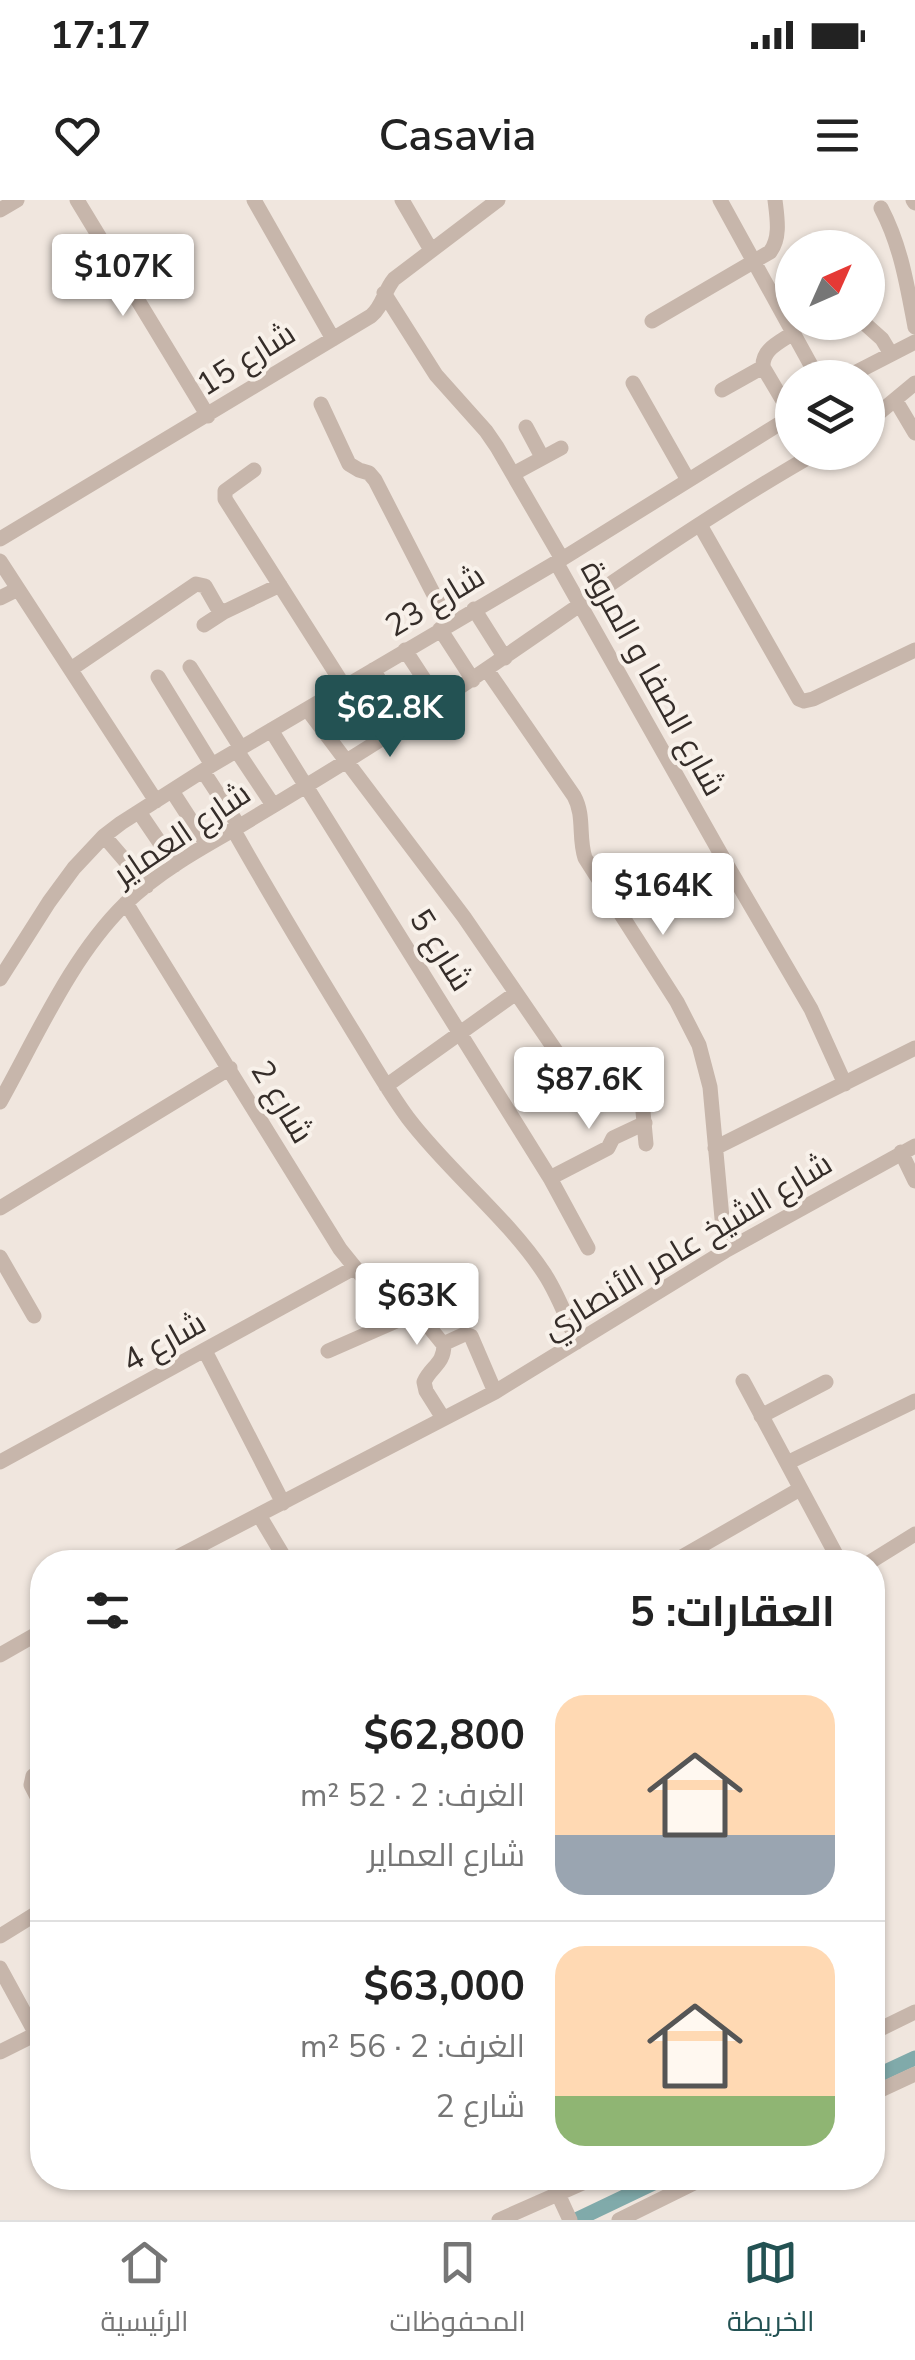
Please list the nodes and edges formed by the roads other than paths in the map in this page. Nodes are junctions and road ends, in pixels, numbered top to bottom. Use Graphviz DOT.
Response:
graph roads {
  1 [pos="17,200"];
  2 [pos="76,200"];
  3 [pos="254,200"];
  4 [pos="402,200"];
  5 [pos="498,200"];
  6 [pos="720,200"];
  7 [pos="775,200"];
  8 [pos="881,208"];
  9 [pos="0,210"];
  10 [pos="915,235"];
  11 [pos="896,239"];
  12 [pos="430,250"];
  13 [pos="753,262"];
  14 [pos="384,294"];
  15 [pos="775,301"];
  16 [pos="652,321"];
  17 [pos="915,326"];
  18 [pos="333,338"];
  19 [pos="783,340"];
  20 [pos="883,340"];
  21 [pos="915,342"];
  22 [pos="891,354"];
  23 [pos="880,360"];
  24 [pos="763,366"];
  25 [pos="633,383"];
  26 [pos="915,384"];
  27 [pos="775,387"];
  28 [pos="722,390"];
  29 [pos="896,401"];
  30 [pos="321,404"];
  31 [pos="885,409"];
  32 [pos="208,416"];
  33 [pos="775,426"];
  34 [pos="526,427"];
  35 [pos="915,433"];
  36 [pos="561,448"];
  37 [pos="542,458"];
  38 [pos="254,470"];
  39 [pos="789,470"];
  40 [pos="513,474"];
  41 [pos="688,480"];
  42 [pos="700,525"];
  43 [pos="0,539"];
  44 [pos="0,561"];
  45 [pos="559,561"];
  46 [pos="280,586"];
  47 [pos="18,589"];
  48 [pos="0,598"];
  49 [pos="580,606"];
  50 [pos="474,610"];
  51 [pos="224,612"];
  52 [pos="204,624"];
  53 [pos="445,627"];
  54 [pos="405,650"];
  55 [pos="915,650"];
  56 [pos="505,658"];
  57 [pos="190,666"];
  58 [pos="71,670"];
  59 [pos="373,670"];
  60 [pos="487,670"];
  61 [pos="158,677"];
  62 [pos="473,680"];
  63 [pos="343,687"];
  64 [pos="439,702"];
  65 [pos="307,709"];
  66 [pos="407,722"];
  67 [pos="271,730"];
  68 [pos="378,742"];
  69 [pos="239,749"];
  70 [pos="345,762"];
  71 [pos="208,768"];
  72 [pos="306,786"];
  73 [pos="172,791"];
  74 [pos="156,801"];
  75 [pos="273,805"];
  76 [pos="140,812"];
  77 [pos="236,827"];
  78 [pos="104,836"];
  79 [pos="207,845"];
  80 [pos="175,865"];
  81 [pos="147,886"];
  82 [pos="126,903"];
  83 [pos="0,979"];
  84 [pos="516,994"];
  85 [pos="460,1032"];
  86 [pos="915,1048"];
  87 [pos="230,1068"];
  88 [pos="845,1084"];
  89 [pos="386,1086"];
  90 [pos="0,1102"];
  91 [pos="645,1122"];
  92 [pos="646,1144"];
  93 [pos="715,1148"];
  94 [pos="908,1149"];
  95 [pos="550,1178"];
  96 [pos="915,1181"];
  97 [pos="0,1208"];
  98 [pos="588,1248"];
  99 [pos="725,1250"];
  100 [pos="0,1257"];
  101 [pos="354,1268"];
  102 [pos="410,1314"];
  103 [pos="34,1316"];
  104 [pos="577,1342"];
  105 [pos="444,1344"];
  106 [pos="206,1350"];
  107 [pos="328,1350"];
  108 [pos="742,1382"];
  109 [pos="826,1382"];
  110 [pos="496,1392"];
  111 [pos="915,1401"];
  112 [pos="761,1416"];
  113 [pos="443,1418"];
  114 [pos="0,1462"];
  115 [pos="786,1464"];
  116 [pos="800,1489"];
  117 [pos="282,1503"];
  118 [pos="259,1515"];
  119 [pos="915,1534"];
  120 [pos="191,1550"];
  121 [pos="279,1550"];
  122 [pos="694,1550"];
  123 [pos="833,1550"];
  124 [pos="885,1553"];
  125 [pos="30,1638"];
  126 [pos="0,1655"];
  127 [pos="30,1917"];
  128 [pos="0,1936"];
  129 [pos="0,1968"];
  130 [pos="915,2012"];
  131 [pos="30,2017"];
  132 [pos="885,2027"];
  133 [pos="30,2037"];
  134 [pos="0,2052"];
  135 [pos="915,2074"];
  136 [pos="885,2088"];
  137 [pos="567,2190"];
  138 [pos="680,2190"];
  139 [pos="558,2194"];
  140 [pos="499,2220"];
  141 [pos="570,2220"];
  142 [pos="619,2220"];
  1 -- 9 [label="street"];
  2 -- 32 [label="street"];
  3 -- 18 [label="street"];
  4 -- 12 [label="street"];
  5 -- 12 [label="street, شارع 15"];
  6 -- 13 [label="street"];
  7 -- 13 [label="street"];
  8 -- 11 [label="street"];
  10 -- 11 [label="street"];
  11 -- 17 [label="street"];
  12 -- 14 [label="street, شارع 15"];
  13 -- 15 [label="street"];
  13 -- 16 [label="street"];
  14 -- 18 [label="street, شارع 15"];
  14 -- 40 [label="street, شارع الصفا و المروة"];
  18 -- 32 [label="street, شارع 15"];
  19 -- 24 [label="street"];
  20 -- 22 [label="street"];
  21 -- 22 [label="street"];
  22 -- 23 [label="street"];
  24 -- 27 [label="street"];
  24 -- 28 [label="street"];
  25 -- 41 [label="street"];
  26 -- 29 [label="street"];
  29 -- 31 [label="street"];
  29 -- 35 [label="street"];
  30 -- 53 [label="street"];
  32 -- 43 [label="street, شارع 15"];
  33 -- 41 [label="street, شارع 23"];
  34 -- 37 [label="street"];
  36 -- 37 [label="street"];
  37 -- 40 [label="street"];
  38 -- 46 [label="street"];
  39 -- 42 [label="street, شارع العماير"];
  40 -- 45 [label="street, شارع الصفا و المروة"];
  41 -- 45 [label="street, شارع 23"];
  42 -- 49 [label="street, شارع العماير"];
  42 -- 55 [label="street"];
  44 -- 47 [label="street"];
  45 -- 49 [label="street, شارع الصفا و المروة"];
  45 -- 50 [label="street, شارع 23"];
  46 -- 51 [label="street"];
  46 -- 63 [label="street"];
  47 -- 48 [label="street"];
  47 -- 58 [label="street"];
  49 -- 56 [label="street, شارع العماير"];
  49 -- 88 [label="street, شارع الصفا و المروة"];
  50 -- 53 [label="street, شارع 23"];
  50 -- 56 [label="street"];
  51 -- 52 [label="street"];
  51 -- 58 [label="street"];
  53 -- 54 [label="street, شارع 23"];
  53 -- 62 [label="street"];
  54 -- 59 [label="street, شارع 23"];
  54 -- 64 [label="street"];
  56 -- 60 [label="street, شارع العماير"];
  57 -- 69 [label="street"];
  58 -- 74 [label="street"];
  59 -- 63 [label="street, شارع 23"];
  59 -- 66 [label="street"];
  60 -- 62 [label="street, شارع العماير"];
  60 -- 93 [label="street"];
  61 -- 71 [label="street"];
  62 -- 64 [label="street, شارع العماير"];
  63 -- 65 [label="street, شارع 23"];
  63 -- 68 [label="street"];
  64 -- 66 [label="street, شارع العماير"];
  65 -- 67 [label="street, شارع 23"];
  65 -- 70 [label="street"];
  66 -- 68 [label="street, شارع العماير"];
  67 -- 69 [label="street, شارع 23"];
  67 -- 72 [label="street, شارع 5"];
  68 -- 70 [label="street, شارع العماير"];
  69 -- 71 [label="street, شارع 23"];
  69 -- 75 [label="street"];
  70 -- 72 [label="street, شارع العماير"];
  70 -- 84 [label="street"];
  71 -- 73 [label="street, شارع 23"];
  71 -- 77 [label="street"];
  72 -- 75 [label="street, شارع العماير"];
  72 -- 85 [label="street, شارع 5"];
  73 -- 74 [label="street, شارع 23"];
  73 -- 79 [label="street"];
  74 -- 76 [label="street, شارع 23"];
  75 -- 77 [label="street, شارع العماير"];
  76 -- 78 [label="street, شارع 23"];
  76 -- 80 [label="street"];
  77 -- 79 [label="street, شارع العماير"];
  77 -- 89 [label="street"];
  78 -- 81 [label="street"];
  78 -- 83 [label="street, شارع 23"];
  79 -- 80 [label="street, شارع العماير"];
  80 -- 81 [label="street, شارع العماير"];
  81 -- 82 [label="street, شارع العماير"];
  82 -- 87 [label="street, شارع 2"];
  82 -- 90 [label="street, شارع العماير"];
  84 -- 85 [label="street"];
  84 -- 91 [label="street"];
  85 -- 89 [label="street"];
  85 -- 95 [label="street, شارع 5"];
  86 -- 88 [label="street"];
  87 -- 97 [label="street"];
  87 -- 101 [label="street, شارع 2"];
  88 -- 93 [label="street"];
  89 -- 104 [label="street"];
  91 -- 92 [label="street"];
  91 -- 95 [label="street"];
  93 -- 99 [label="street"];
  94 -- 96 [label="street"];
  94 -- 99 [label="street, شارع الشيخ عامر الأنصاري"];
  95 -- 98 [label="street, شارع 5"];
  99 -- 104 [label="street, شارع الشيخ عامر الأنصاري"];
  100 -- 103 [label="street"];
  101 -- 102 [label="street, شارع 2"];
  101 -- 106 [label="street, شارع 4"];
  102 -- 105 [label="street, شارع 2"];
  102 -- 107 [label="street"];
  104 -- 110 [label="street, شارع الشيخ عامر الأنصاري"];
  105 -- 110 [label="street"];
  105 -- 113 [label="street"];
  106 -- 114 [label="street, شارع 4"];
  106 -- 117 [label="street"];
  108 -- 112 [label="street"];
  109 -- 112 [label="street"];
  110 -- 113 [label="street, شارع الشيخ عامر الأنصاري"];
  111 -- 115 [label="street"];
  112 -- 115 [label="street"];
  113 -- 117 [label="street, شارع الشيخ عامر الأنصاري"];
  115 -- 116 [label="street"];
  116 -- 122 [label="street"];
  116 -- 123 [label="street"];
  117 -- 118 [label="street, شارع الشيخ عامر الأنصاري"];
  118 -- 120 [label="street, شارع الشيخ عامر الأنصاري"];
  118 -- 121 [label="street"];
  119 -- 124 [label="street"];
  125 -- 126 [label="street"];
  127 -- 128 [label="street"];
  129 -- 131 [label="street"];
  130 -- 132 [label="street"];
  133 -- 134 [label="street"];
  135 -- 136 [label="street"];
  137 -- 139 [label="street"];
  138 -- 142 [label="street"];
  139 -- 140 [label="street"];
  139 -- 141 [label="street"];
}
